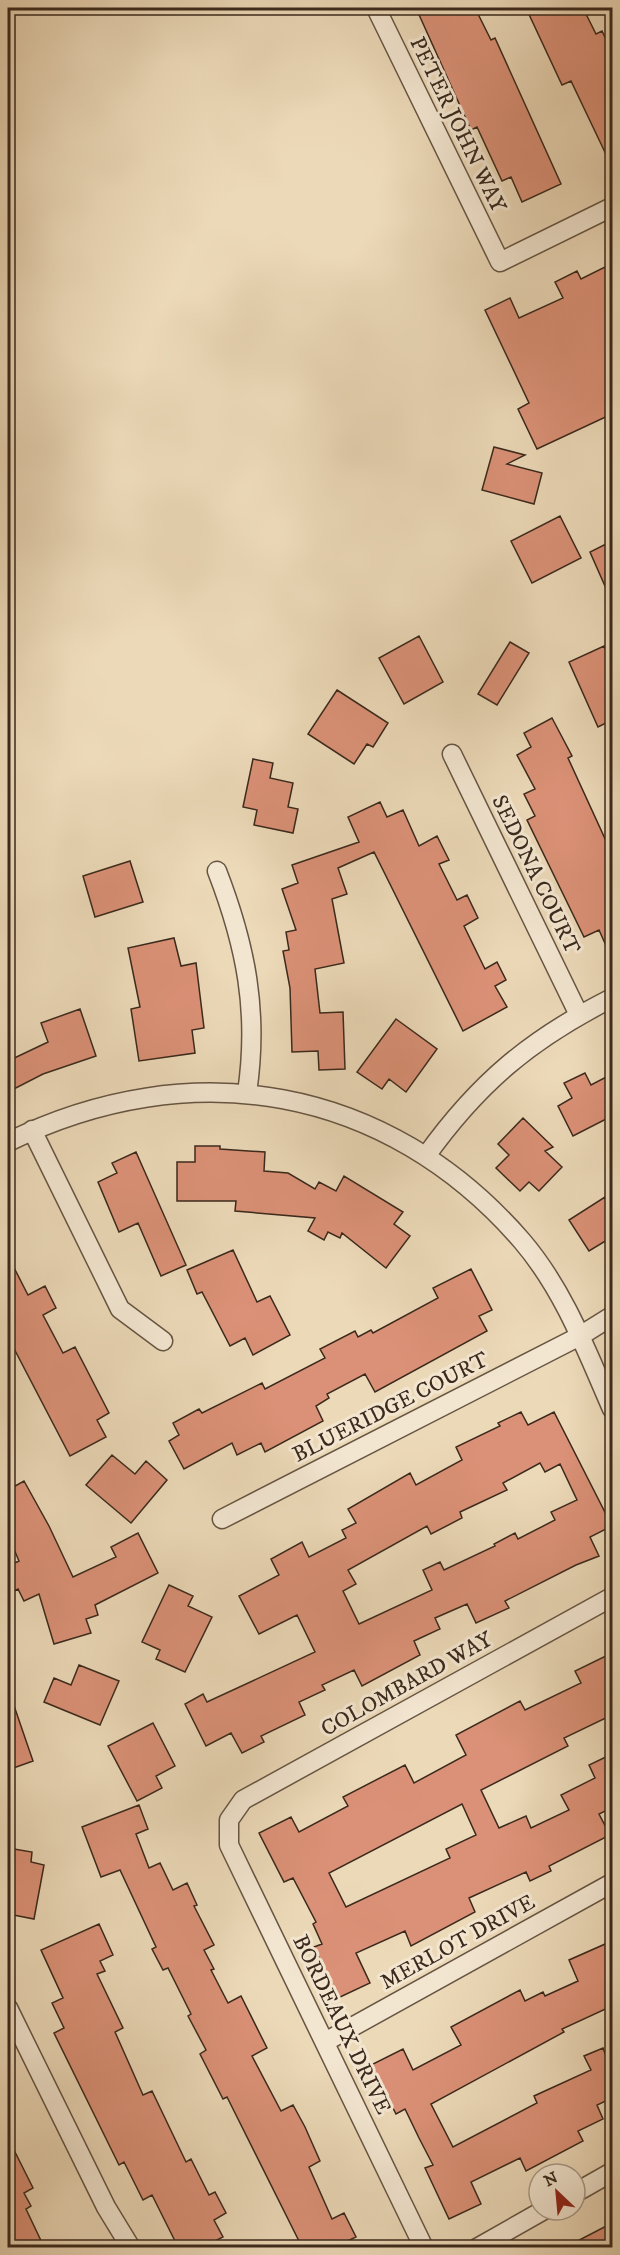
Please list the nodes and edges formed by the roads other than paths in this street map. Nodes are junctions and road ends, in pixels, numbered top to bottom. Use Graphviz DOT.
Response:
graph roads {
  1 [pos="376,8"];
  2 [pos="612,207"];
  3 [pos="452,754"];
  4 [pos="217,871"];
  5 [pos="612,998"];
  6 [pos="579,1015"];
  7 [pos="247,1093"];
  8 [pos="32,1130"];
  9 [pos="8,1142"];
  10 [pos="426,1156"];
  11 [pos="612,1316"];
  12 [pos="580,1336"];
  13 [pos="163,1341"];
  14 [pos="612,1409"];
  15 [pos="222,1519"];
  16 [pos="612,1597"];
  17 [pos="229,1820"];
  18 [pos="612,1882"];
  19 [pos="8,2008"];
  20 [pos="325,2042"];
  21 [pos="612,2172"];
  22 [pos="587,2186"];
  23 [pos="527,2219"];
  24 [pos="131,2247"];
  25 [pos="424,2247"];
  26 [pos="477,2247"];
  1 -- 2 [label="street, PETER JOHN WAY"];
  3 -- 6 [label="street, SEDONA COURT"];
  4 -- 7 [label="street"];
  5 -- 6 [label="street"];
  6 -- 10 [label="street"];
  7 -- 8 [label="street"];
  7 -- 10 [label="street"];
  8 -- 9 [label="street"];
  8 -- 13 [label="street"];
  10 -- 12 [label="street"];
  11 -- 12 [label="street, BLUERIDGE COURT"];
  12 -- 14 [label="street"];
  12 -- 15 [label="street, BLUERIDGE COURT"];
  16 -- 17 [label="street, COLOMBARD WAY"];
  17 -- 20 [label="street, BORDEAUX DRIVE"];
  18 -- 20 [label="street, MERLOT DRIVE"];
  19 -- 24 [label="street"];
  20 -- 25 [label="street, BORDEAUX DRIVE"];
  21 -- 22 [label="street"];
  23 -- 26 [label="street"];
}
